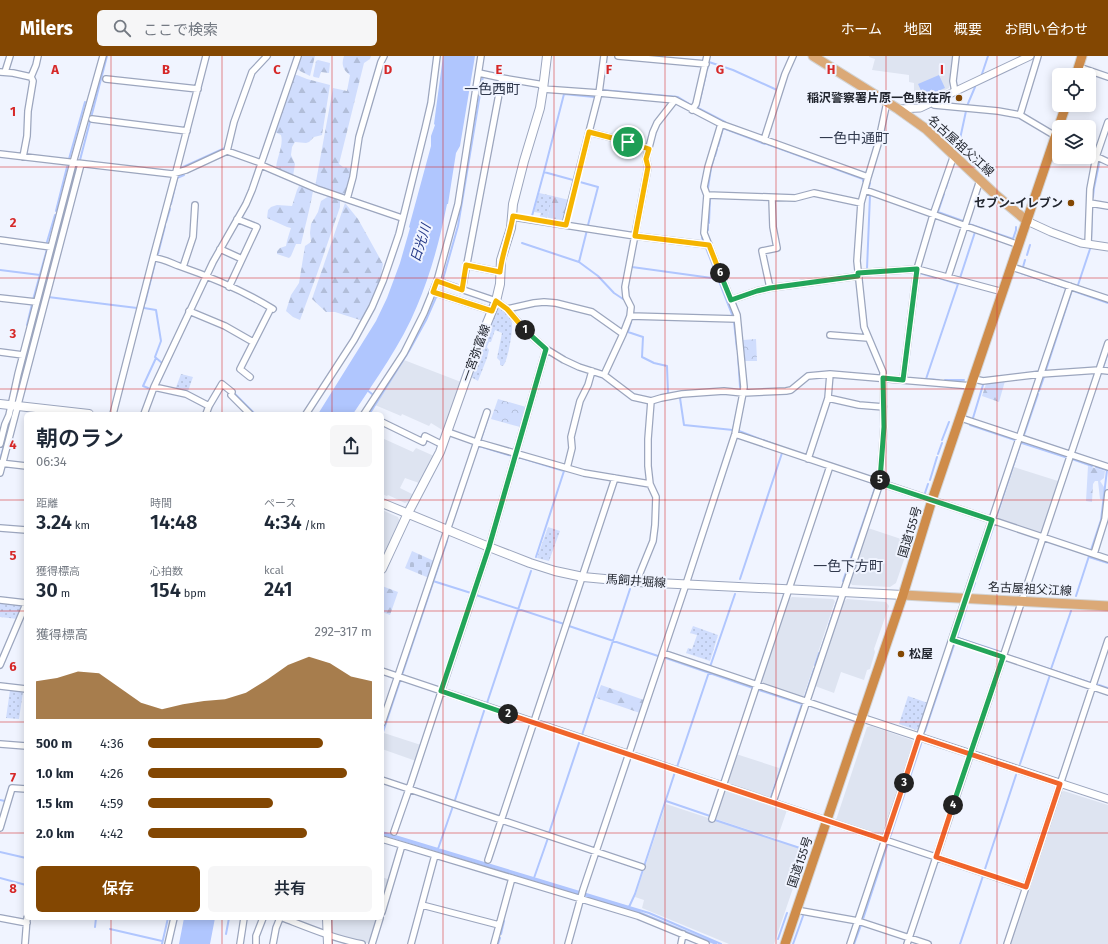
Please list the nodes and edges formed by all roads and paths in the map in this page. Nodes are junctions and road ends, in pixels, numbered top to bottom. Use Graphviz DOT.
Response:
graph roads {
  1 [pos="10,56"];
  2 [pos="38,56"];
  3 [pos="103,56"];
  4 [pos="206,56"];
  5 [pos="268,56"];
  6 [pos="298,56"];
  7 [pos="384,56"];
  8 [pos="437,56"];
  9 [pos="481,56"];
  10 [pos="547,56"];
  11 [pos="604,56"];
  12 [pos="618,56"];
  13 [pos="708,56"];
  14 [pos="793,56"];
  15 [pos="813,56"];
  16 [pos="956,56"];
  17 [pos="1030,56"];
  18 [pos="1038,56"];
  19 [pos="1082,56"];
  20 [pos="823,58"];
  21 [pos="1018,59"];
  22 [pos="706,64"];
  23 [pos="1078,68"];
  24 [pos="3,72"];
  25 [pos="479,73"];
  26 [pos="1096,75"];
  27 [pos="31,77"];
  28 [pos="1108,77"];
  29 [pos="502,78"];
  30 [pos="106,79"];
  31 [pos="543,87"];
  32 [pos="198,89"];
  33 [pos="955,92"];
  34 [pos="599,93"];
  35 [pos="675,100"];
  36 [pos="887,102"];
  37 [pos="932,103"];
  38 [pos="898,109"];
  39 [pos="692,110"];
  40 [pos="1020,115"];
  41 [pos="92,119"];
  42 [pos="1108,122"];
  43 [pos="721,124"];
  44 [pos="187,131"];
  45 [pos="589,132"];
  46 [pos="1052,134"];
  47 [pos="764,140"];
  48 [pos="649,149"];
  49 [pos="227,151"];
  50 [pos="1052,151"];
  51 [pos="0,154"];
  52 [pos="954,155"];
  53 [pos="23,157"];
  54 [pos="1096,157"];
  55 [pos="1108,162"];
  56 [pos="73,163"];
  57 [pos="81,164"];
  58 [pos="261,164"];
  59 [pos="1095,164"];
  60 [pos="176,174"];
  61 [pos="868,177"];
  62 [pos="980,180"];
  63 [pos="865,190"];
  64 [pos="707,195"];
  65 [pos="772,198"];
  66 [pos="346,199"];
  67 [pos="861,203"];
  68 [pos="1090,203"];
  69 [pos="195,205"];
  70 [pos="1108,206"];
  71 [pos="933,215"];
  72 [pos="513,216"];
  73 [pos="402,218"];
  74 [pos="237,219"];
  75 [pos="1027,221"];
  76 [pos="566,225"];
  77 [pos="964,226"];
  78 [pos="635,236"];
  79 [pos="0,240"];
  80 [pos="1088,244"];
  81 [pos="709,245"];
  82 [pos="1019,246"];
  83 [pos="51,247"];
  84 [pos="1108,247"];
  85 [pos="220,250"];
  86 [pos="153,258"];
  87 [pos="242,260"];
  88 [pos="466,265"];
  89 [pos="183,267"];
  90 [pos="1012,267"];
  91 [pos="917,269"];
  92 [pos="500,272"];
  93 [pos="858,274"];
  94 [pos="206,276"];
  95 [pos="948,277"];
  96 [pos="437,281"];
  97 [pos="1070,286"];
  98 [pos="230,287"];
  99 [pos="770,288"];
  100 [pos="462,290"];
  101 [pos="433,292"];
  102 [pos="1003,292"];
  103 [pos="0,298"];
  104 [pos="1108,299"];
  105 [pos="731,300"];
  106 [pos="496,301"];
  107 [pos="36,302"];
  108 [pos="507,309"];
  109 [pos="189,311"];
  110 [pos="492,311"];
  111 [pos="630,316"];
  112 [pos="737,319"];
  113 [pos="623,334"];
  114 [pos="830,335"];
  115 [pos="868,338"];
  116 [pos="254,342"];
  117 [pos="1108,343"];
  118 [pos="546,349"];
  119 [pos="0,352"];
  120 [pos="23,355"];
  121 [pos="1099,370"];
  122 [pos="592,371"];
  123 [pos="1108,371"];
  124 [pos="830,374"];
  125 [pos="1041,374"];
  126 [pos="604,375"];
  127 [pos="250,377"];
  128 [pos="883,378"];
  129 [pos="903,380"];
  130 [pos="973,383"];
  131 [pos="154,387"];
  132 [pos="743,393"];
  133 [pos="828,398"];
  134 [pos="650,401"];
  135 [pos="0,404"];
  136 [pos="14,405"];
  137 [pos="209,406"];
  138 [pos="884,407"];
  139 [pos="73,412"];
  140 [pos="114,412"];
  141 [pos="145,412"];
  142 [pos="207,412"];
  143 [pos="247,412"];
  144 [pos="307,412"];
  145 [pos="366,412"];
  146 [pos="487,412"];
  147 [pos="961,418"];
  148 [pos="384,423"];
  149 [pos="448,432"];
  150 [pos="734,434"];
  151 [pos="1019,438"];
  152 [pos="476,442"];
  153 [pos="0,444"];
  154 [pos="443,445"];
  155 [pos="516,453"];
  156 [pos="1070,455"];
  157 [pos="808,459"];
  158 [pos="1,464"];
  159 [pos="24,466"];
  160 [pos="830,466"];
  161 [pos="1108,467"];
  162 [pos="567,468"];
  163 [pos="0,473"];
  164 [pos="615,478"];
  165 [pos="880,483"];
  166 [pos="650,484"];
  167 [pos="1108,494"];
  168 [pos="932,500"];
  169 [pos="384,504"];
  170 [pos="408,513"];
  171 [pos="992,520"];
  172 [pos="0,528"];
  173 [pos="447,529"];
  174 [pos="24,530"];
  175 [pos="1043,537"];
  176 [pos="489,547"];
  177 [pos="1094,554"];
  178 [pos="1108,559"];
  179 [pos="384,565"];
  180 [pos="583,577"];
  181 [pos="637,582"];
  182 [pos="686,584"];
  183 [pos="790,589"];
  184 [pos="843,592"];
  185 [pos="904,595"];
  186 [pos="966,598"];
  187 [pos="0,600"];
  188 [pos="1021,601"];
  189 [pos="24,604"];
  190 [pos="1108,606"];
  191 [pos="24,609"];
  192 [pos="952,640"];
  193 [pos="1108,640"];
  194 [pos="662,653"];
  195 [pos="1003,657"];
  196 [pos="0,666"];
  197 [pos="384,673"];
  198 [pos="398,677"];
  199 [pos="757,685"];
  200 [pos="0,686"];
  201 [pos="1093,687"];
  202 [pos="24,689"];
  203 [pos="441,691"];
  204 [pos="1108,692"];
  205 [pos="806,702"];
  206 [pos="384,717"];
  207 [pos="861,719"];
  208 [pos="534,722"];
  209 [pos="919,737"];
  210 [pos="0,744"];
  211 [pos="24,746"];
  212 [pos="629,754"];
  213 [pos="970,754"];
  214 [pos="384,781"];
  215 [pos="1060,784"];
  216 [pos="724,785"];
  217 [pos="24,789"];
  218 [pos="409,789"];
  219 [pos="1108,800"];
  220 [pos="773,802"];
  221 [pos="712,819"];
  222 [pos="501,820"];
  223 [pos="827,820"];
  224 [pos="0,828"];
  225 [pos="394,832"];
  226 [pos="384,840"];
  227 [pos="885,840"];
  228 [pos="402,845"];
  229 [pos="596,851"];
  230 [pos="435,855"];
  231 [pos="936,857"];
  232 [pos="488,860"];
  233 [pos="642,867"];
  234 [pos="512,878"];
  235 [pos="1026,887"];
  236 [pos="581,898"];
  237 [pos="384,905"];
  238 [pos="422,905"];
  239 [pos="796,910"];
  240 [pos="0,918"];
  241 [pos="174,920"];
  242 [pos="244,920"];
  243 [pos="263,920"];
  244 [pos="280,920"];
  245 [pos="287,920"];
  246 [pos="328,920"];
  247 [pos="379,920"];
  248 [pos="27,921"];
  249 [pos="858,921"];
  250 [pos="499,925"];
  251 [pos="683,934"];
  252 [pos="328,935"];
  253 [pos="909,938"];
  254 [pos="25,944"];
  255 [pos="168,944"];
  256 [pos="240,944"];
  257 [pos="256,944"];
  258 [pos="273,944"];
  259 [pos="328,944"];
  260 [pos="362,944"];
  261 [pos="372,944"];
  262 [pos="411,944"];
  263 [pos="494,944"];
  264 [pos="570,944"];
  265 [pos="681,944"];
  266 [pos="706,944"];
  267 [pos="785,944"];
  268 [pos="850,944"];
  269 [pos="907,944"];
  270 [pos="928,944"];
  271 [pos="1007,944"];
  1 -- 24 [label="street"];
  2 -- 27 [label="street"];
  3 -- 56 [label="street"];
  4 -- 32 [label="street"];
  5 -- 49 [label="street"];
  6 -- 58 [label="street"];
  7 -- 66 [label="street"];
  8 -- 73 [label="street"];
  9 -- 25 [label="street"];
  10 -- 31 [label="main road, 一宮弥富線"];
  11 -- 34 [label="street"];
  12 -- 22 [label="street"];
  13 -- 22 [label="street"];
  14 -- 47 [label="street"];
  15 -- 20 [label="main road, 名古屋祖父江線"];
  16 -- 33 [label="street"];
  17 -- 21 [label="street"];
  18 -- 40 [label="street"];
  19 -- 23 [label="highway"];
  20 -- 36 [label="main road, 名古屋祖父江線"];
  21 -- 33 [label="street"];
  22 -- 39 [label="street"];
  24 -- 27 [label="street"];
  25 -- 29 [label="street"];
  25 -- 96 [label="street"];
  26 -- 28 [label="street"];
  27 -- 53 [label="street"];
  29 -- 31 [label="street"];
  29 -- 88 [label="street"];
  30 -- 32 [label="street"];
  31 -- 34 [label="street"];
  31 -- 72 [label="main road, 一宮弥富線"];
  32 -- 44 [label="street"];
  33 -- 37 [label="street"];
  34 -- 35 [label="street"];
  34 -- 45 [label="street"];
  35 -- 39 [label="street"];
  35 -- 48 [label="street"];
  36 -- 38 [label="main road, 名古屋祖父江線"];
  36 -- 61 [label="street"];
  37 -- 38 [label="street"];
  37 -- 40 [label="street"];
  38 -- 52 [label="main road, 名古屋祖父江線"];
  39 -- 43 [label="street"];
  40 -- 46 [label="street"];
  41 -- 44 [label="street"];
  42 -- 54 [label="street"];
  43 -- 47 [label="street"];
  43 -- 64 [label="street"];
  44 -- 60 [label="street"];
  45 -- 48 [label="street"];
  45 -- 76 [label="street"];
  47 -- 61 [label="street"];
  48 -- 78 [label="street"];
  49 -- 58 [label="street"];
  49 -- 60 [label="street"];
  50 -- 75 [label="highway, 国道155号"];
  51 -- 53 [label="street"];
  52 -- 62 [label="main road, 名古屋祖父江線"];
  52 -- 71 [label="street"];
  53 -- 56 [label="street"];
  54 -- 55 [label="street"];
  56 -- 57 [label="street"];
  56 -- 83 [label="street"];
  57 -- 60 [label="street"];
  57 -- 136 [label="street"];
  58 -- 66 [label="street"];
  58 -- 74 [label="street"];
  59 -- 68 [label="street"];
  60 -- 86 [label="street"];
  61 -- 63 [label="street"];
  62 -- 75 [label="main road, 名古屋祖父江線"];
  62 -- 77 [label="street"];
  63 -- 67 [label="street"];
  63 -- 71 [label="street"];
  64 -- 65 [label="street"];
  64 -- 81 [label="street"];
  65 -- 67 [label="street"];
  65 -- 99 [label="street"];
  66 -- 73 [label="street"];
  67 -- 93 [label="street"];
  68 -- 70 [label="street"];
  68 -- 80 [label="street"];
  69 -- 89 [label="street"];
  71 -- 77 [label="street"];
  71 -- 91 [label="street"];
  72 -- 76 [label="street"];
  72 -- 92 [label="main road, 一宮弥富線"];
  73 -- 144 [label="street"];
  74 -- 85 [label="street"];
  74 -- 87 [label="street"];
  75 -- 80 [label="street"];
  75 -- 82 [label="highway, 国道155号"];
  76 -- 78 [label="street"];
  77 -- 82 [label="street"];
  77 -- 95 [label="street"];
  78 -- 81 [label="street"];
  78 -- 111 [label="street"];
  79 -- 83 [label="street"];
  80 -- 84 [label="street"];
  81 -- 105 [label="street"];
  82 -- 90 [label="highway, 国道155号"];
  83 -- 107 [label="street"];
  85 -- 87 [label="street"];
  85 -- 94 [label="street"];
  86 -- 89 [label="street"];
  86 -- 140 [label="street"];
  87 -- 98 [label="street"];
  88 -- 92 [label="street"];
  88 -- 100 [label="street"];
  89 -- 94 [label="street"];
  90 -- 97 [label="street"];
  90 -- 102 [label="highway, 国道155号"];
  91 -- 93 [label="street"];
  91 -- 95 [label="street"];
  91 -- 129 [label="street"];
  92 -- 106 [label="main road, 一宮弥富線"];
  93 -- 99 [label="street"];
  93 -- 115 [label="street"];
  94 -- 98 [label="street"];
  94 -- 109 [label="street"];
  95 -- 102 [label="street"];
  96 -- 100 [label="street"];
  96 -- 101 [label="street"];
  97 -- 104 [label="street"];
  97 -- 125 [label="street"];
  98 -- 116 [label="street"];
  99 -- 105 [label="street"];
  100 -- 106 [label="street"];
  101 -- 110 [label="street"];
  101 -- 145 [label="street"];
  102 -- 130 [label="highway, 国道155号"];
  103 -- 107 [label="street"];
  105 -- 112 [label="street"];
  106 -- 108 [label="street"];
  106 -- 110 [label="main road, 一宮弥富線"];
  107 -- 120 [label="street"];
  108 -- 113 [label="street"];
  108 -- 118 [label="street"];
  109 -- 116 [label="street"];
  109 -- 131 [label="street"];
  110 -- 149 [label="main road, 一宮弥富線"];
  111 -- 112 [label="street"];
  111 -- 113 [label="street"];
  112 -- 132 [label="street"];
  113 -- 126 [label="street"];
  114 -- 115 [label="street"];
  115 -- 128 [label="street"];
  116 -- 127 [label="street"];
  117 -- 121 [label="street"];
  118 -- 122 [label="street"];
  118 -- 155 [label="street"];
  119 -- 120 [label="street"];
  120 -- 136 [label="street"];
  121 -- 123 [label="street"];
  121 -- 125 [label="street"];
  121 -- 156 [label="street"];
  122 -- 126 [label="street"];
  122 -- 162 [label="street"];
  124 -- 128 [label="street"];
  124 -- 132 [label="street"];
  124 -- 133 [label="street"];
  125 -- 130 [label="street"];
  125 -- 151 [label="street"];
  126 -- 134 [label="street"];
  128 -- 129 [label="street"];
  128 -- 138 [label="street"];
  129 -- 130 [label="street"];
  130 -- 147 [label="highway, 国道155号"];
  131 -- 137 [label="street"];
  131 -- 141 [label="street"];
  132 -- 134 [label="street"];
  132 -- 150 [label="street"];
  133 -- 138 [label="street"];
  133 -- 157 [label="street"];
  134 -- 166 [label="street"];
  135 -- 136 [label="main road"];
  136 -- 139 [label="main road"];
  136 -- 153 [label="street"];
  136 -- 158 [label="street"];
  137 -- 142 [label="street"];
  137 -- 143 [label="street"];
  138 -- 165 [label="street"];
  146 -- 152 [label="street"];
  147 -- 151 [label="street"];
  147 -- 168 [label="highway, 国道155号"];
  148 -- 154 [label="street"];
  149 -- 152 [label="street"];
  149 -- 154 [label="main road, 一宮弥富線"];
  150 -- 157 [label="street"];
  150 -- 182 [label="street"];
  151 -- 156 [label="street"];
  151 -- 171 [label="street"];
  152 -- 155 [label="street"];
  152 -- 173 [label="street"];
  154 -- 170 [label="main road, 一宮弥富線"];
  155 -- 162 [label="street"];
  155 -- 176 [label="street"];
  156 -- 161 [label="street"];
  156 -- 175 [label="street"];
  157 -- 160 [label="street"];
  158 -- 159 [label="street"];
  158 -- 163 [label="street"];
  160 -- 165 [label="street"];
  160 -- 183 [label="street"];
  162 -- 164 [label="street"];
  164 -- 166 [label="street"];
  164 -- 180 [label="street"];
  165 -- 168 [label="street"];
  165 -- 184 [label="street"];
  166 -- 181 [label="street"];
  167 -- 177 [label="street"];
  168 -- 171 [label="street"];
  168 -- 185 [label="highway, 国道155号"];
  169 -- 170 [label="main road, 馬飼井堀線"];
  170 -- 173 [label="main road, 馬飼井堀線"];
  170 -- 179 [label="main road, 一宮弥富線"];
  171 -- 175 [label="street"];
  171 -- 186 [label="street"];
  172 -- 174 [label="street"];
  173 -- 176 [label="main road, 馬飼井堀線"];
  173 -- 198 [label="street"];
  175 -- 177 [label="street"];
  175 -- 188 [label="street"];
  176 -- 180 [label="main road, 馬飼井堀線"];
  176 -- 203 [label="street"];
  177 -- 178 [label="street"];
  180 -- 181 [label="main road, 馬飼井堀線"];
  180 -- 208 [label="street"];
  181 -- 182 [label="main road, 馬飼井堀線"];
  182 -- 183 [label="main road, 馬飼井堀線"];
  182 -- 194 [label="street"];
  183 -- 184 [label="main road, 馬飼井堀線"];
  183 -- 199 [label="street"];
  184 -- 185 [label="main road, 馬飼井堀線"];
  184 -- 205 [label="street"];
  185 -- 186 [label="main road, 名古屋祖父江線"];
  185 -- 207 [label="highway, 国道155号"];
  186 -- 188 [label="main road, 名古屋祖父江線"];
  186 -- 192 [label="street"];
  187 -- 189 [label="street"];
  188 -- 190 [label="main road, 名古屋祖父江線"];
  188 -- 195 [label="street"];
  191 -- 196 [label="street"];
  192 -- 195 [label="street"];
  192 -- 209 [label="street"];
  193 -- 201 [label="street"];
  194 -- 199 [label="street"];
  194 -- 212 [label="street"];
  195 -- 201 [label="street"];
  195 -- 213 [label="street"];
  197 -- 198 [label="street"];
  198 -- 203 [label="street"];
  198 -- 206 [label="street"];
  199 -- 205 [label="street"];
  199 -- 216 [label="street"];
  200 -- 202 [label="street"];
  201 -- 204 [label="street"];
  201 -- 215 [label="street"];
  203 -- 208 [label="street"];
  203 -- 218 [label="street"];
  205 -- 207 [label="street"];
  205 -- 220 [label="street"];
  207 -- 209 [label="street"];
  207 -- 223 [label="highway, 国道155号"];
  208 -- 212 [label="street"];
  208 -- 222 [label="street"];
  209 -- 213 [label="street"];
  209 -- 227 [label="street"];
  210 -- 211 [label="street"];
  212 -- 216 [label="street"];
  212 -- 229 [label="street"];
  213 -- 215 [label="street"];
  213 -- 231 [label="street"];
  214 -- 218 [label="street"];
  215 -- 219 [label="street"];
  215 -- 235 [label="street"];
  216 -- 220 [label="street"];
  216 -- 221 [label="street"];
  217 -- 224 [label="street"];
  218 -- 222 [label="street"];
  218 -- 225 [label="street"];
  220 -- 223 [label="street"];
  222 -- 229 [label="street"];
  222 -- 232 [label="street"];
  223 -- 227 [label="street"];
  223 -- 239 [label="highway, 国道155号"];
  226 -- 228 [label="street"];
  227 -- 231 [label="street"];
  227 -- 249 [label="street"];
  228 -- 230 [label="street"];
  228 -- 237 [label="street"];
  229 -- 233 [label="street"];
  229 -- 236 [label="street"];
  230 -- 234 [label="street"];
  230 -- 238 [label="street"];
  231 -- 235 [label="street"];
  231 -- 253 [label="street"];
  234 -- 236 [label="street"];
  234 -- 250 [label="street"];
  235 -- 271 [label="street"];
  236 -- 251 [label="street"];
  236 -- 264 [label="street"];
  238 -- 250 [label="street"];
  238 -- 262 [label="street"];
  239 -- 249 [label="street"];
  239 -- 267 [label="highway, 国道155号"];
  240 -- 248 [label="street"];
  241 -- 255 [label="street"];
  242 -- 256 [label="street"];
  243 -- 257 [label="street"];
  244 -- 258 [label="street"];
  245 -- 252 [label="street"];
  246 -- 252 [label="main road"];
  247 -- 261 [label="street"];
  248 -- 254 [label="street"];
  249 -- 253 [label="street"];
  249 -- 268 [label="street"];
  250 -- 263 [label="street"];
  251 -- 265 [label="street"];
  251 -- 266 [label="street"];
  252 -- 259 [label="main road"];
  252 -- 260 [label="street"];
  253 -- 269 [label="street"];
  253 -- 270 [label="street"];
}
